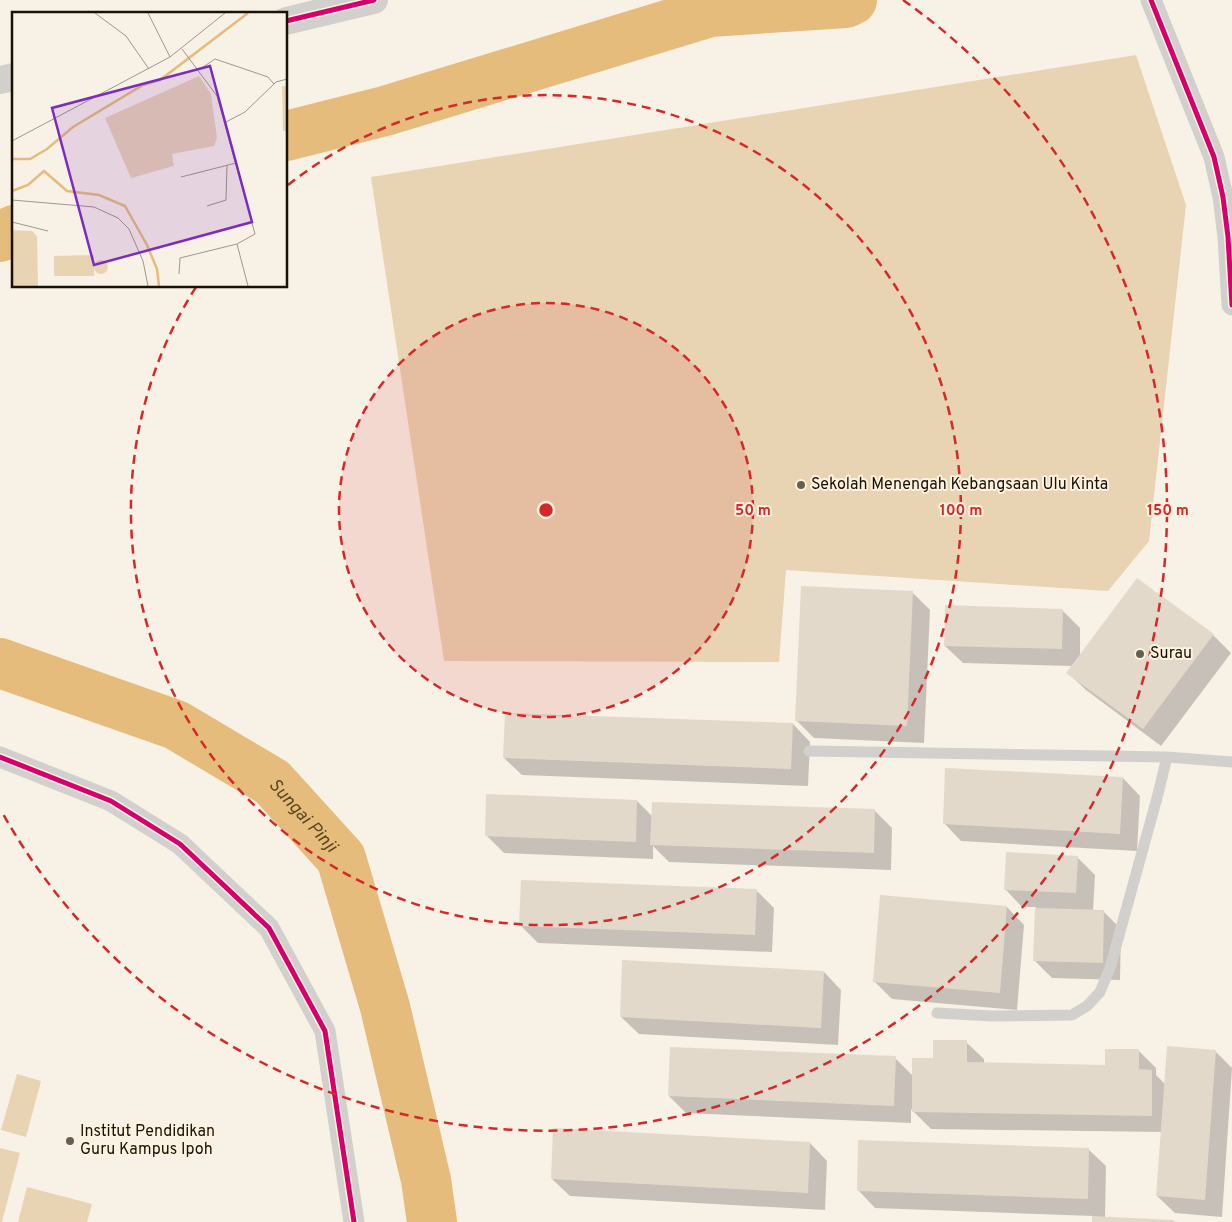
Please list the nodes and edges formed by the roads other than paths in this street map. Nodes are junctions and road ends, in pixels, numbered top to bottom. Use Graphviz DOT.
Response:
graph roads {
  1 [pos="374,0"];
  2 [pos="1157,2"];
  3 [pos="288,21"];
  4 [pos="1232,305"];
  5 [pos="809,751"];
  6 [pos="1166,756"];
  7 [pos="0,757"];
  8 [pos="1232,762"];
  9 [pos="937,1013"];
  10 [pos="354,1222"];
  1 -- 3 [label="street"];
  2 -- 4 [label="street"];
  5 -- 6 [label="lane"];
  6 -- 8 [label="lane"];
  6 -- 9 [label="lane"];
  7 -- 10 [label="street"];
}
